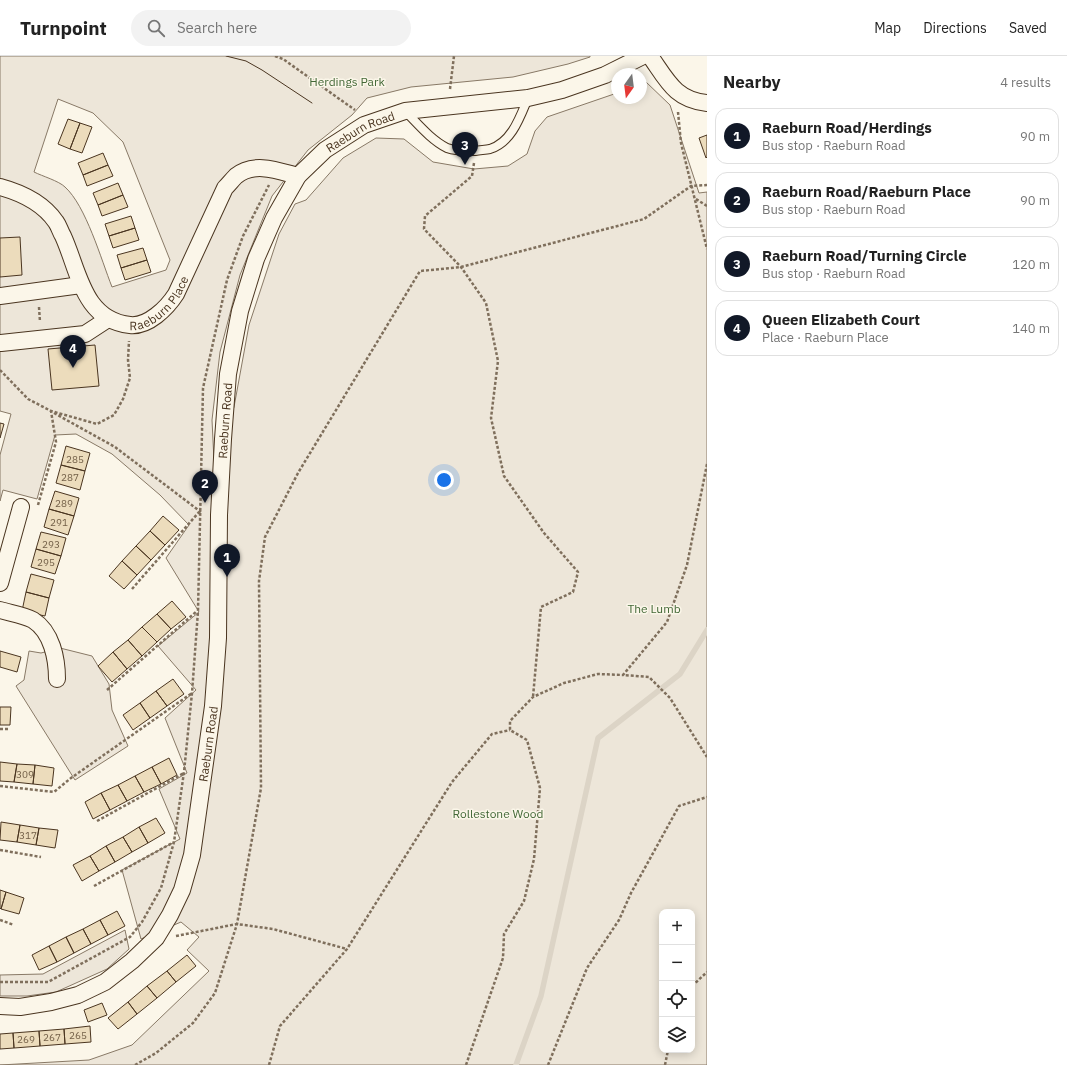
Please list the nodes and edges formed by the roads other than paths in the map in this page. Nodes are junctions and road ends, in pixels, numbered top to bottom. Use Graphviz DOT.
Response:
graph roads {
  1 [pos="643,56"];
  2 [pos="650,56"];
  3 [pos="528,98"];
  4 [pos="707,103"];
  5 [pos="405,111"];
  6 [pos="298,176"];
  7 [pos="0,187"];
  8 [pos="81,285"];
  9 [pos="0,296"];
  10 [pos="108,319"];
  11 [pos="1,343"];
  12 [pos="21,507"];
  13 [pos="0,583"];
  14 [pos="0,610"];
  15 [pos="57,679"];
  16 [pos="0,1006"];
  1 -- 3 [label="street, Raeburn Road"];
  2 -- 4 [label="street"];
  3 -- 5 [label="street, Raeburn Road"];
  3 -- 5 [label="lane"];
  5 -- 6 [label="street, Raeburn Road"];
  6 -- 10 [label="street, Raeburn Place"];
  6 -- 16 [label="street, Raeburn Road"];
  7 -- 8 [label="street, Raeburn Place"];
  8 -- 9 [label="street"];
  8 -- 10 [label="street, Raeburn Place"];
  10 -- 11 [label="street"];
  12 -- 13 [label="street"];
  14 -- 15 [label="street"];
}
